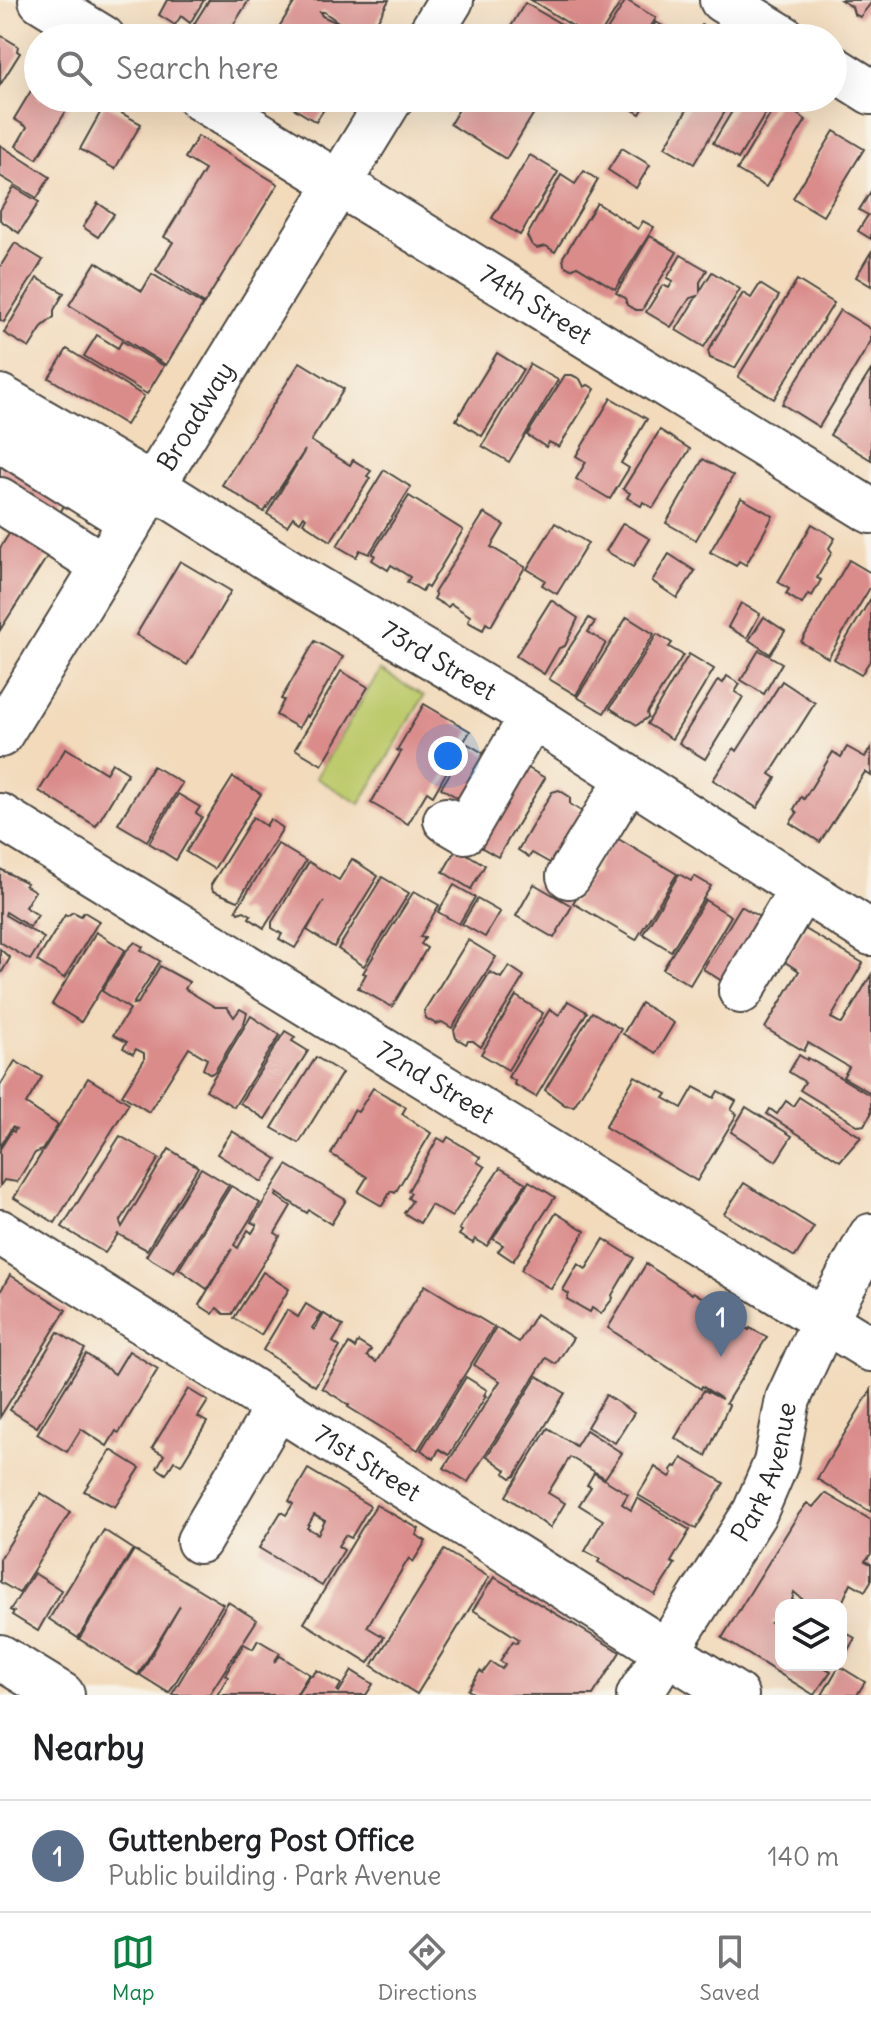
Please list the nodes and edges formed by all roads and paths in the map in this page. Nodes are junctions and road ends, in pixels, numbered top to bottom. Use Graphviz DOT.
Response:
graph roads {
  1 [pos="41,0"];
  2 [pos="451,0"];
  3 [pos="722,0"];
  4 [pos="80,24"];
  5 [pos="436,24"];
  6 [pos="761,24"];
  7 [pos="847,77"];
  8 [pos="871,92"];
  9 [pos="223,112"];
  10 [pos="383,112"];
  11 [pos="339,184"];
  12 [pos="0,397"];
  13 [pos="0,439"];
  14 [pos="0,500"];
  15 [pos="142,503"];
  16 [pos="871,511"];
  17 [pos="104,566"];
  18 [pos="532,716"];
  19 [pos="0,735"];
  20 [pos="629,778"];
  21 [pos="0,816"];
  22 [pos="446,820"];
  23 [pos="569,876"];
  24 [pos="802,889"];
  25 [pos="871,933"];
  26 [pos="741,991"];
  27 [pos="0,1232"];
  28 [pos="871,1236"];
  29 [pos="824,1321"];
  30 [pos="871,1349"];
  31 [pos="278,1406"];
  32 [pos="199,1541"];
  33 [pos="665,1652"];
  34 [pos="0,1657"];
  35 [pos="62,1695"];
  36 [pos="639,1695"];
  37 [pos="736,1695"];
  1 -- 4 [label="street"];
  2 -- 5 [label="street"];
  3 -- 6 [label="street"];
  7 -- 8 [label="street"];
  9 -- 11 [label="street, 74th Street"];
  10 -- 11 [label="street, Broadway"];
  11 -- 15 [label="street, Broadway"];
  11 -- 16 [label="street, 74th Street"];
  12 -- 15 [label="street, 73rd Street"];
  13 -- 15 [label="street"];
  14 -- 17 [label="street"];
  15 -- 17 [label="street, Broadway"];
  15 -- 18 [label="street, 73rd Street"];
  17 -- 19 [label="street, Broadway"];
  18 -- 20 [label="street, 73rd Street"];
  18 -- 22 [label="street"];
  20 -- 23 [label="street"];
  20 -- 24 [label="street, 73rd Street"];
  21 -- 29 [label="street, 72nd Street"];
  24 -- 25 [label="street, 73rd Street"];
  24 -- 26 [label="street"];
  27 -- 31 [label="street, 71st Street"];
  28 -- 29 [label="street, Park Avenue"];
  29 -- 30 [label="street, 72nd Street"];
  29 -- 33 [label="street, Park Avenue"];
  31 -- 32 [label="street"];
  31 -- 33 [label="street, 71st Street"];
  33 -- 36 [label="street, Park Avenue"];
  33 -- 37 [label="street, 71st Street"];
  34 -- 35 [label="street"];
}
